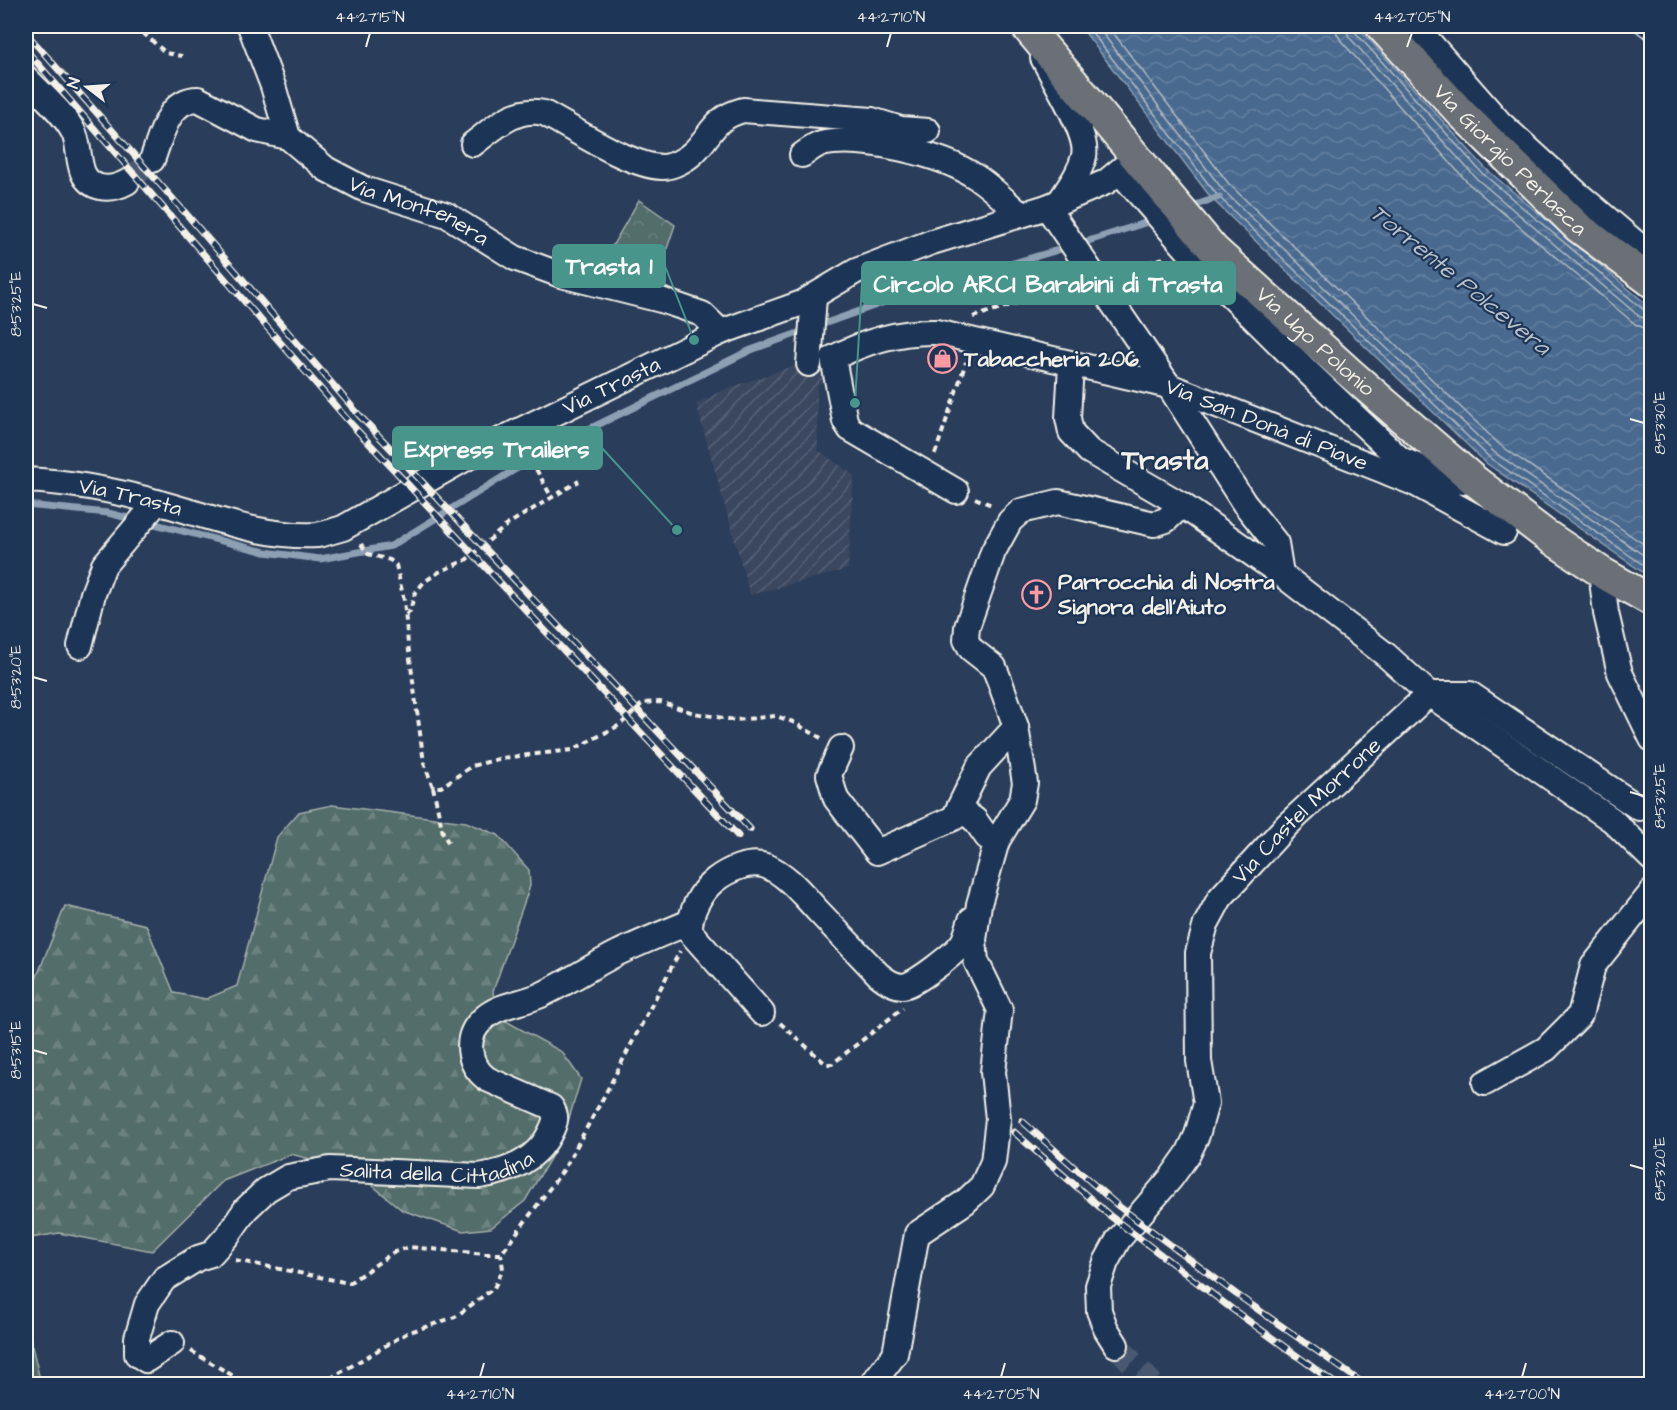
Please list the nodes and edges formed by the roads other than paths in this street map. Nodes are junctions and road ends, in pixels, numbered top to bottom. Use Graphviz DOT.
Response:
graph roads {
  1 [pos="250,26"];
  2 [pos="1382,26"];
  3 [pos="1415,26"];
  4 [pos="1028,28"];
  5 [pos="26,78"];
  6 [pos="928,131"];
  7 [pos="288,137"];
  8 [pos="472,144"];
  9 [pos="802,155"];
  10 [pos="152,160"];
  11 [pos="1134,172"];
  12 [pos="127,182"];
  13 [pos="1054,209"];
  14 [pos="1022,215"];
  15 [pos="1189,241"];
  16 [pos="1652,257"];
  17 [pos="1652,282"];
  18 [pos="814,303"];
  19 [pos="721,332"];
  20 [pos="809,364"];
  21 [pos="1071,365"];
  22 [pos="1170,386"];
  23 [pos="1393,465"];
  24 [pos="26,480"];
  25 [pos="1475,481"];
  26 [pos="956,491"];
  27 [pos="1182,505"];
  28 [pos="152,507"];
  29 [pos="1504,532"];
  30 [pos="1601,572"];
  31 [pos="1281,574"];
  32 [pos="1652,601"];
  33 [pos="80,646"];
  34 [pos="1429,694"];
  35 [pos="1016,727"];
  36 [pos="1652,739"];
  37 [pos="841,748"];
  38 [pos="1652,803"];
  39 [pos="958,808"];
  40 [pos="997,841"];
  41 [pos="1652,859"];
  42 [pos="1652,892"];
  43 [pos="979,904"];
  44 [pos="690,922"];
  45 [pos="760,1011"];
  46 [pos="1485,1083"];
  47 [pos="917,1234"];
  48 [pos="172,1343"];
  49 [pos="1116,1345"];
  50 [pos="856,1384"];
  51 [pos="872,1384"];
  1 -- 7 [label="street"];
  2 -- 17 [label="main road, Via Giorgio Perlasca"];
  3 -- 16 [label="street"];
  4 -- 11 [label="main road, Via Ugo Polonio"];
  4 -- 13 [label="street"];
  5 -- 12 [label="street"];
  6 -- 8 [label="street"];
  7 -- 10 [label="street, Via Monfenera"];
  7 -- 19 [label="street, Via Monfenera"];
  9 -- 14 [label="street"];
  11 -- 13 [label="street, Via Trasta"];
  11 -- 15 [label="main road, Via Ugo Polonio"];
  13 -- 14 [label="street, Via Trasta"];
  13 -- 22 [label="street"];
  14 -- 18 [label="street, Via Trasta"];
  15 -- 23 [label="street"];
  15 -- 25 [label="main road, Via Ugo Polonio"];
  18 -- 19 [label="street, Via Trasta"];
  18 -- 20 [label="street"];
  19 -- 28 [label="street, Via Trasta"];
  21 -- 22 [label="street, Via San Donà di Piave"];
  21 -- 26 [label="street, Via San Donà di Piave"];
  21 -- 27 [label="street"];
  22 -- 23 [label="street, Via San Donà di Piave"];
  22 -- 31 [label="street"];
  23 -- 25 [label="street, Via San Donà di Piave"];
  23 -- 29 [label="street, Via San Donà di Piave"];
  24 -- 28 [label="street, Via Trasta"];
  25 -- 30 [label="main road"];
  27 -- 31 [label="street"];
  27 -- 35 [label="street"];
  28 -- 33 [label="street"];
  30 -- 32 [label="main road"];
  30 -- 36 [label="street"];
  31 -- 34 [label="street"];
  34 -- 38 [label="street"];
  34 -- 41 [label="street"];
  34 -- 49 [label="street, Via Castel Morrone"];
  35 -- 39 [label="street"];
  35 -- 40 [label="street"];
  37 -- 39 [label="street"];
  39 -- 40 [label="street"];
  40 -- 43 [label="street"];
  42 -- 46 [label="street"];
  43 -- 44 [label="street"];
  43 -- 47 [label="street"];
  44 -- 45 [label="street"];
  44 -- 48 [label="street, Salita della Cittadina"];
  47 -- 50 [label="street"];
  47 -- 51 [label="street"];
}
